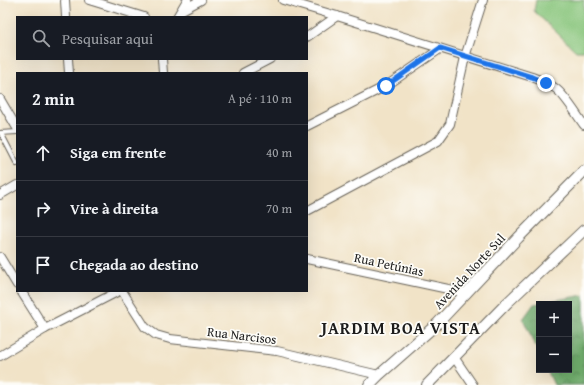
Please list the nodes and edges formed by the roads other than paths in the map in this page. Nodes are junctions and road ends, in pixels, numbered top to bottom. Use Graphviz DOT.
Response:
graph roads {
  1 [pos="65,0"];
  2 [pos="88,0"];
  3 [pos="187,0"];
  4 [pos="201,0"];
  5 [pos="283,0"];
  6 [pos="483,0"];
  7 [pos="182,10"];
  8 [pos="66,16"];
  9 [pos="141,16"];
  10 [pos="178,16"];
  11 [pos="337,16"];
  12 [pos="308,37"];
  13 [pos="440,48"];
  14 [pos="465,57"];
  15 [pos="68,60"];
  16 [pos="162,60"];
  17 [pos="268,60"];
  18 [pos="69,72"];
  19 [pos="163,72"];
  20 [pos="245,72"];
  21 [pos="0,99"];
  22 [pos="308,125"];
  23 [pos="584,125"];
  24 [pos="16,126"];
  25 [pos="16,132"];
  26 [pos="1,133"];
  27 [pos="16,162"];
  28 [pos="584,171"];
  29 [pos="16,186"];
  30 [pos="0,195"];
  31 [pos="308,210"];
  32 [pos="584,230"];
  33 [pos="0,257"];
  34 [pos="308,259"];
  35 [pos="16,283"];
  36 [pos="22,292"];
  37 [pos="117,292"];
  38 [pos="123,292"];
  39 [pos="467,293"];
  40 [pos="45,330"];
  41 [pos="0,356"];
  42 [pos="454,357"];
  43 [pos="379,375"];
  44 [pos="369,385"];
  45 [pos="428,385"];
  46 [pos="473,385"];
  1 -- 8 [label="street"];
  2 -- 9 [label="street"];
  3 -- 7 [label="street"];
  4 -- 7 [label="street"];
  5 -- 11 [label="street"];
  6 -- 14 [label="street"];
  7 -- 10 [label="street"];
  11 -- 12 [label="street"];
  11 -- 13 [label="street"];
  13 -- 14 [label="street"];
  13 -- 22 [label="street"];
  14 -- 23 [label="street"];
  14 -- 31 [label="street"];
  15 -- 18 [label="street"];
  16 -- 19 [label="street"];
  17 -- 20 [label="street"];
  21 -- 24 [label="street"];
  25 -- 26 [label="lane"];
  26 -- 27 [label="lane"];
  28 -- 39 [label="street, Avenida Norte Sul"];
  29 -- 30 [label="street"];
  32 -- 42 [label="street"];
  33 -- 35 [label="street"];
  34 -- 39 [label="street, Rua Petúnias"];
  36 -- 40 [label="street"];
  37 -- 40 [label="street"];
  38 -- 43 [label="street, Rua Narcisos"];
  39 -- 43 [label="street, Avenida Norte Sul"];
  40 -- 41 [label="street"];
  42 -- 45 [label="street"];
  42 -- 46 [label="street"];
  43 -- 44 [label="street, Avenida Norte Sul"];
}
